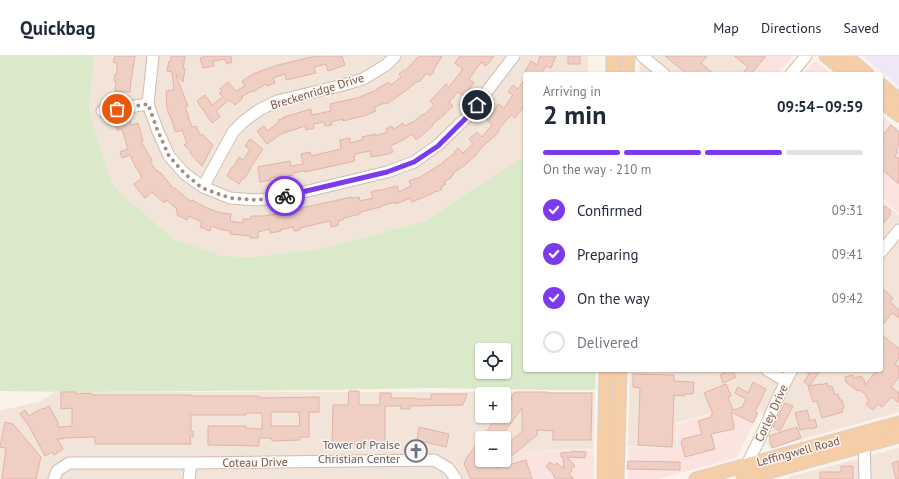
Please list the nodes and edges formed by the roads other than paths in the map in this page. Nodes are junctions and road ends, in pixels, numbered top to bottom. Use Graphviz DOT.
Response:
graph roads {
  1 [pos="153,56"];
  2 [pos="395,56"];
  3 [pos="514,56"];
  4 [pos="613,56"];
  5 [pos="628,56"];
  6 [pos="642,56"];
  7 [pos="806,56"];
  8 [pos="826,56"];
  9 [pos="846,56"];
  10 [pos="613,72"];
  11 [pos="627,72"];
  12 [pos="662,72"];
  13 [pos="793,72"];
  14 [pos="846,72"];
  15 [pos="866,72"];
  16 [pos="883,87"];
  17 [pos="899,100"];
  18 [pos="883,103"];
  19 [pos="148,104"];
  20 [pos="102,111"];
  21 [pos="899,115"];
  22 [pos="202,188"];
  23 [pos="899,230"];
  24 [pos="883,250"];
  25 [pos="606,372"];
  26 [pos="620,372"];
  27 [pos="770,372"];
  28 [pos="791,372"];
  29 [pos="786,381"];
  30 [pos="899,423"];
  31 [pos="899,436"];
  32 [pos="864,439"];
  33 [pos="191,463"];
  34 [pos="747,465"];
  35 [pos="54,479"];
  36 [pos="189,479"];
  37 [pos="456,479"];
  38 [pos="604,479"];
  39 [pos="617,479"];
  40 [pos="696,479"];
  41 [pos="743,479"];
  42 [pos="865,479"];
  1 -- 19 [label="street"];
  2 -- 22 [label="street, Breckenridge Drive"];
  3 -- 22 [label="street"];
  4 -- 10 [label="main road"];
  5 -- 11 [label="main road"];
  6 -- 12 [label="street"];
  7 -- 13 [label="street"];
  8 -- 14 [label="main road"];
  9 -- 15 [label="main road"];
  16 -- 17 [label="main road"];
  18 -- 21 [label="main road"];
  19 -- 20 [label="street"];
  19 -- 22 [label="street"];
  23 -- 24 [label="street"];
  25 -- 38 [label="main road"];
  26 -- 39 [label="main road"];
  27 -- 29 [label="street"];
  28 -- 29 [label="street, Corley Drive"];
  29 -- 34 [label="street, Corley Drive"];
  30 -- 32 [label="main road, Leffingwell Road"];
  31 -- 32 [label="main road, Leffingwell Road"];
  32 -- 34 [label="main road, Leffingwell Road"];
  32 -- 41 [label="main road, Leffingwell Road"];
  32 -- 42 [label="street"];
  33 -- 35 [label="street, Coteau Drive"];
  33 -- 36 [label="street"];
  33 -- 37 [label="street, Coteau Drive"];
  34 -- 40 [label="main road, Leffingwell Road"];
  34 -- 41 [label="street, Corley Drive"];
}
